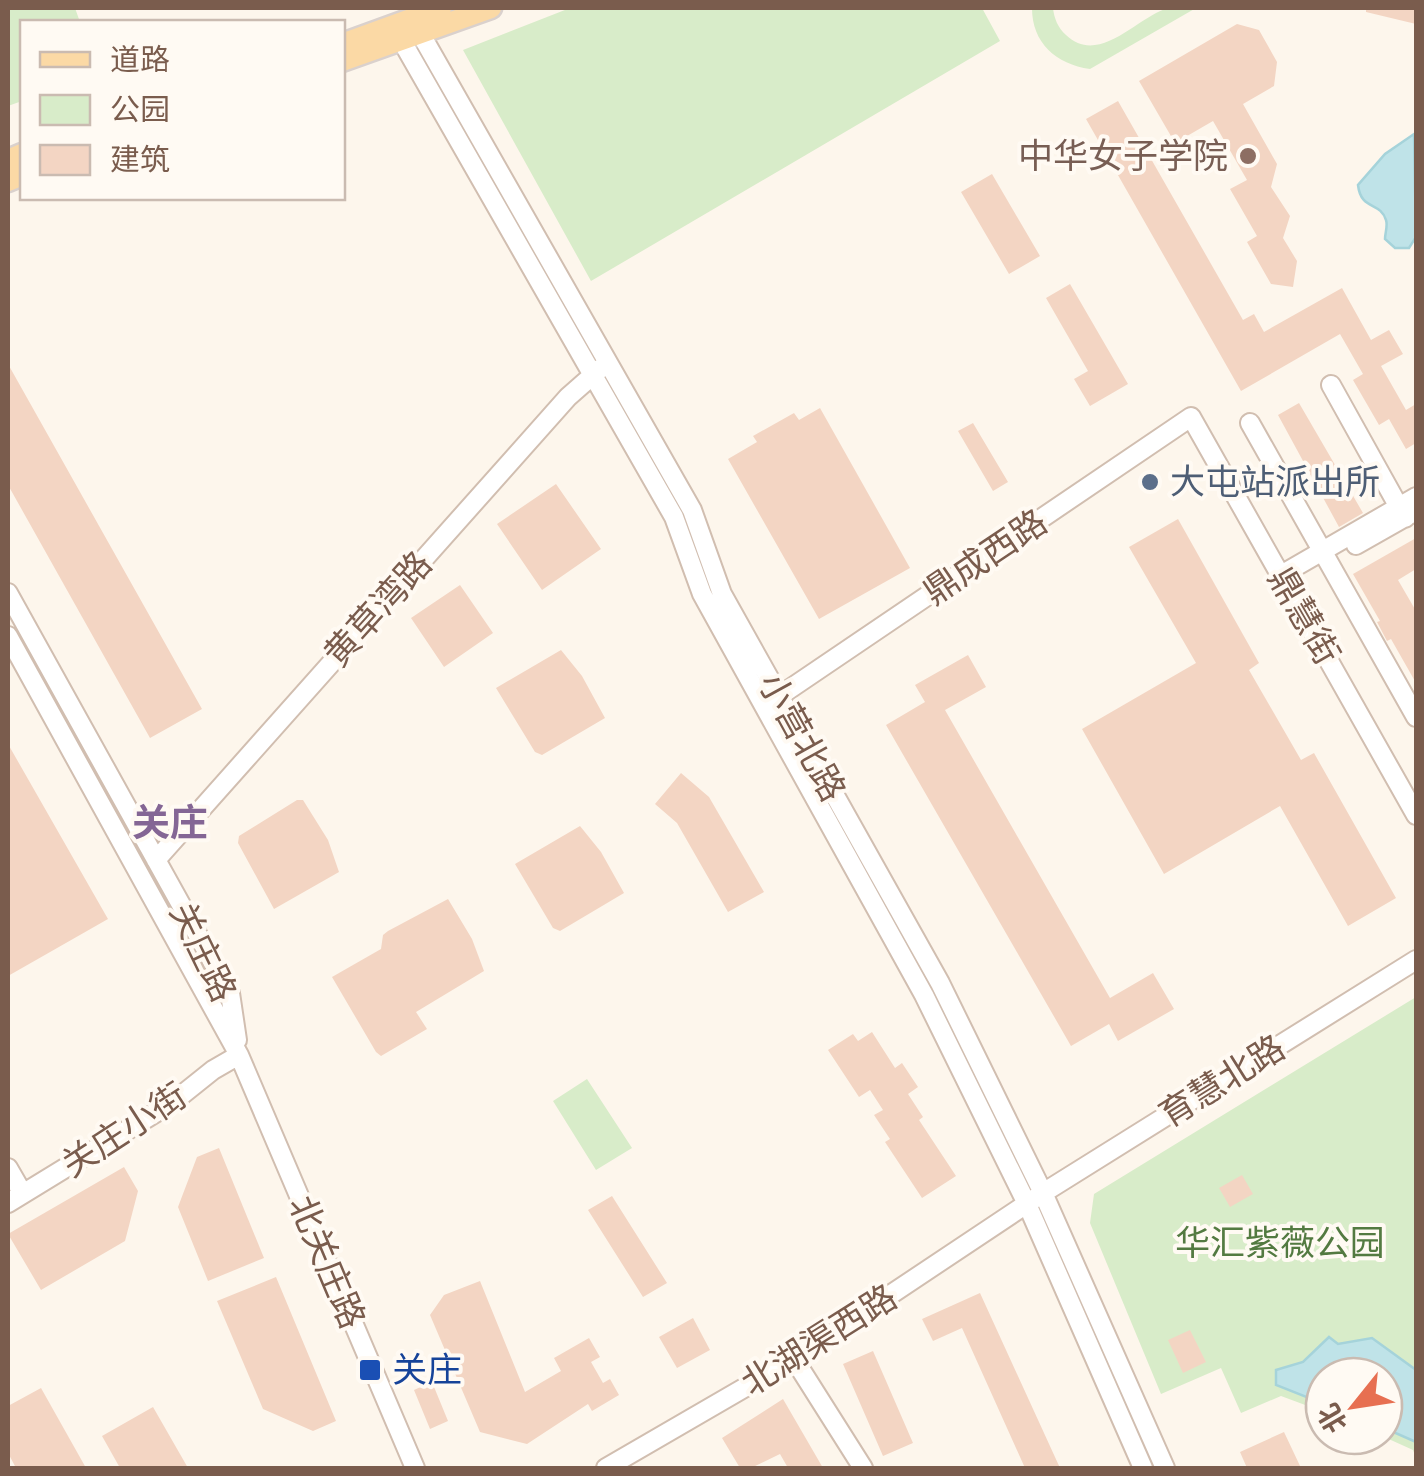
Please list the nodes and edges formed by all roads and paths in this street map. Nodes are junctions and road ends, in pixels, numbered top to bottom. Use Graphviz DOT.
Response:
graph roads {
  1 [pos="441,8"];
  2 [pos="491,8"];
  3 [pos="407,30"];
  4 [pos="345,43"];
  5 [pos="345,60"];
  6 [pos="600,369"];
  7 [pos="1331,385"];
  8 [pos="1191,417"];
  9 [pos="1250,423"];
  10 [pos="1416,497"];
  11 [pos="1407,512"];
  12 [pos="1325,557"];
  13 [pos="1284,580"];
  14 [pos="8,594"];
  15 [pos="8,636"];
  16 [pos="773,700"];
  17 [pos="1416,717"];
  18 [pos="1416,815"];
  19 [pos="156,860"];
  20 [pos="1416,960"];
  21 [pos="240,1055"];
  22 [pos="8,1168"];
  23 [pos="15,1198"];
  24 [pos="1035,1198"];
  25 [pos="794,1359"];
  26 [pos="414,1468"];
  27 [pos="606,1468"];
  28 [pos="863,1468"];
  29 [pos="1144,1468"];
  30 [pos="1165,1468"];
  1 -- 3 [label="main road"];
  2 -- 3 [label="main road"];
  3 -- 4 [label="main road"];
  3 -- 5 [label="main road"];
  3 -- 6 [label="street, 小营北路"];
  6 -- 16 [label="street, 小营北路"];
  6 -- 19 [label="street, 黄草湾路"];
  7 -- 11 [label="street"];
  8 -- 13 [label="street, 鼎慧街"];
  8 -- 16 [label="street, 鼎成西路"];
  9 -- 12 [label="street"];
  10 -- 11 [label="street"];
  11 -- 12 [label="street"];
  12 -- 13 [label="street"];
  12 -- 17 [label="street"];
  13 -- 18 [label="street, 鼎慧街"];
  14 -- 19 [label="street, 关庄路"];
  15 -- 21 [label="street, 关庄路"];
  16 -- 24 [label="street, 小营北路"];
  19 -- 21 [label="street, 关庄路"];
  20 -- 24 [label="street, 育慧北路"];
  21 -- 23 [label="street, 关庄小街"];
  21 -- 26 [label="street, 北关庄路"];
  22 -- 23 [label="street"];
  24 -- 25 [label="street, 北湖渠西路"];
  24 -- 29 [label="street, 小营北路"];
  24 -- 30 [label="street, 小营北路"];
  25 -- 27 [label="street, 北湖渠西路"];
  25 -- 28 [label="street"];
}
